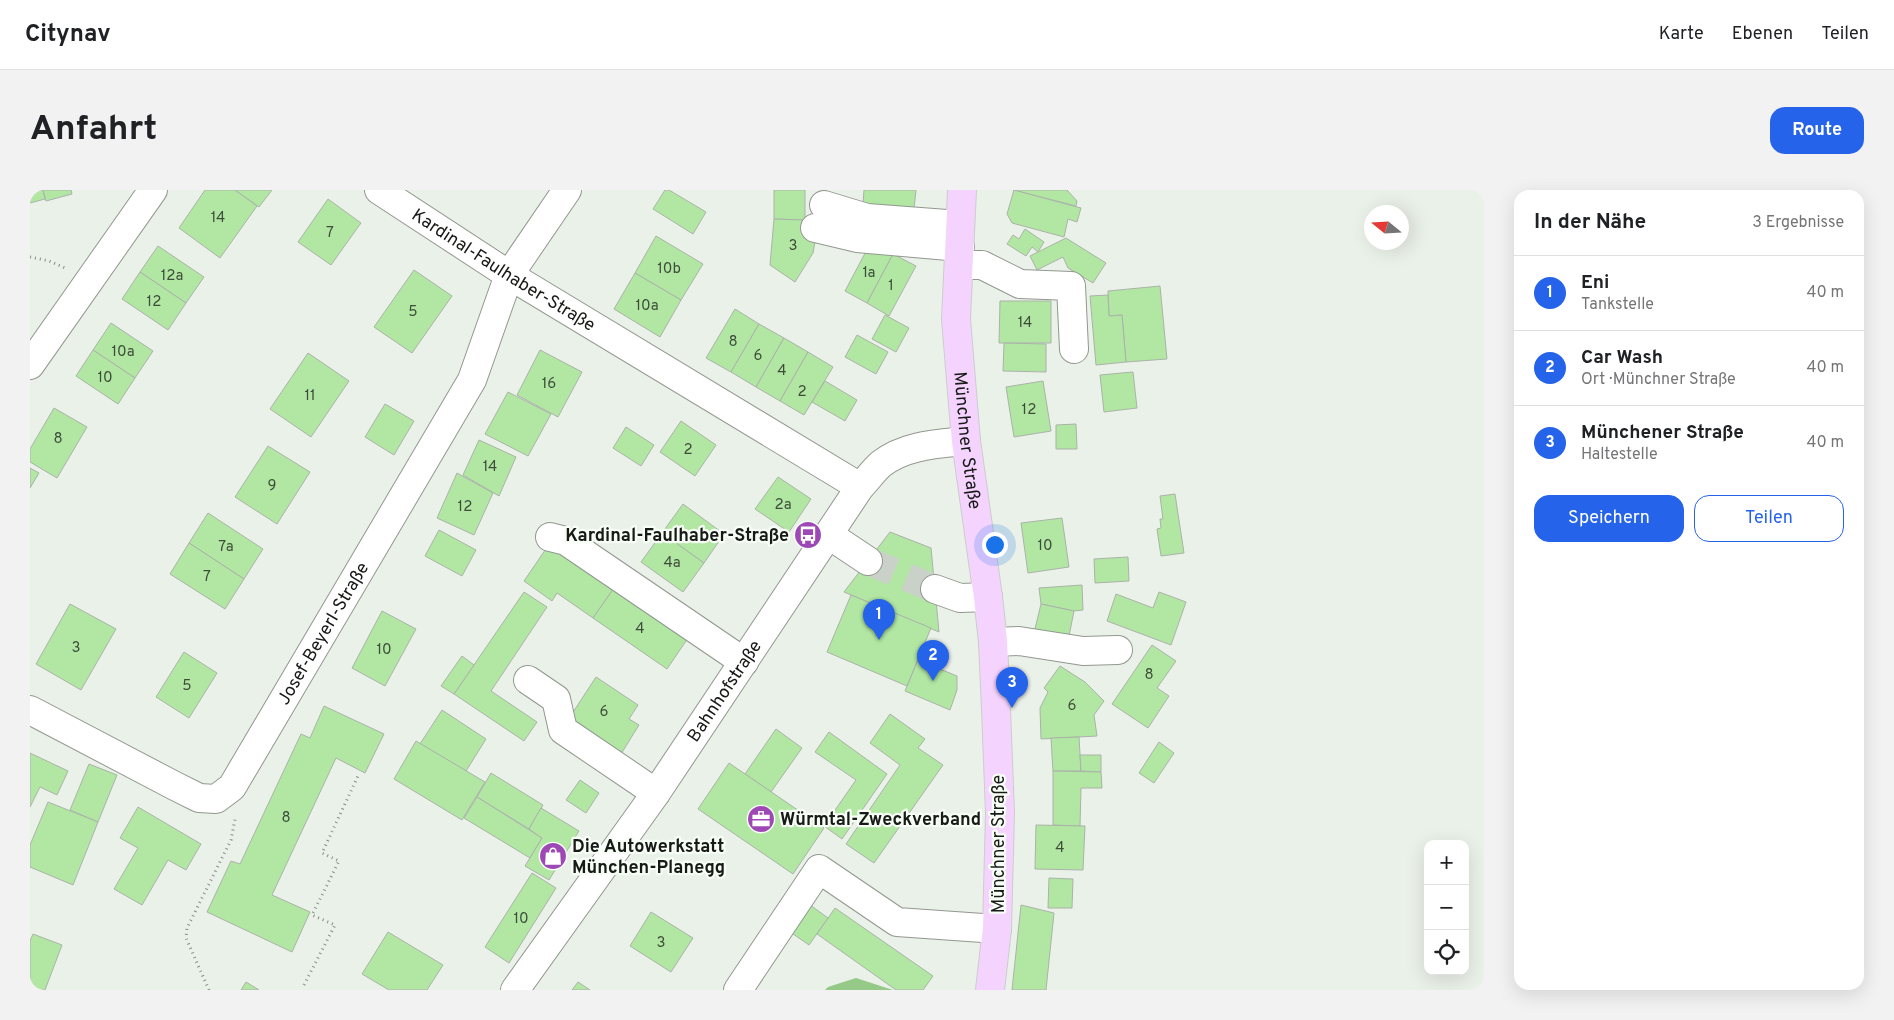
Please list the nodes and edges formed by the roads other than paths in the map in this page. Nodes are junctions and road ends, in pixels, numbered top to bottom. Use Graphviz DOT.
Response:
graph roads {
  1 [pos="153,190"];
  2 [pos="379,190"];
  3 [pos="567,190"];
  4 [pos="962,190"];
  5 [pos="819,216"];
  6 [pos="960,245"];
  7 [pos="509,275"];
  8 [pos="1074,350"];
  9 [pos="30,366"];
  10 [pos="966,441"];
  11 [pos="860,488"];
  12 [pos="829,535"];
  13 [pos="550,537"];
  14 [pos="868,561"];
  15 [pos="935,588"];
  16 [pos="988,597"];
  17 [pos="993,642"];
  18 [pos="1118,650"];
  19 [pos="744,662"];
  20 [pos="528,680"];
  21 [pos="30,710"];
  22 [pos="656,793"];
  23 [pos="997,929"];
  24 [pos="515,990"];
  25 [pos="738,990"];
  26 [pos="990,990"];
  1 -- 9 [label="street"];
  2 -- 7 [label="street, Kardinal-Faulhaber-Straße"];
  3 -- 7 [label="street, Josef-Beyerl-Straße"];
  4 -- 6 [label="main road, Münchner Straße"];
  5 -- 6 [label="street"];
  6 -- 8 [label="street"];
  6 -- 10 [label="main road, Münchner Straße"];
  7 -- 11 [label="street, Kardinal-Faulhaber-Straße"];
  7 -- 21 [label="street, Josef-Beyerl-Straße"];
  10 -- 11 [label="street, Bahnhofstraße"];
  10 -- 16 [label="main road, Münchner Straße"];
  11 -- 12 [label="street, Bahnhofstraße"];
  12 -- 14 [label="street"];
  12 -- 19 [label="street, Bahnhofstraße"];
  13 -- 19 [label="street"];
  15 -- 16 [label="street"];
  16 -- 17 [label="main road, Münchner Straße"];
  17 -- 18 [label="street"];
  17 -- 23 [label="main road, Münchner Straße"];
  19 -- 22 [label="street, Bahnhofstraße"];
  20 -- 22 [label="street"];
  22 -- 24 [label="street, Bahnhofstraße"];
  23 -- 25 [label="street"];
  23 -- 26 [label="main road, Münchner Straße"];
}
